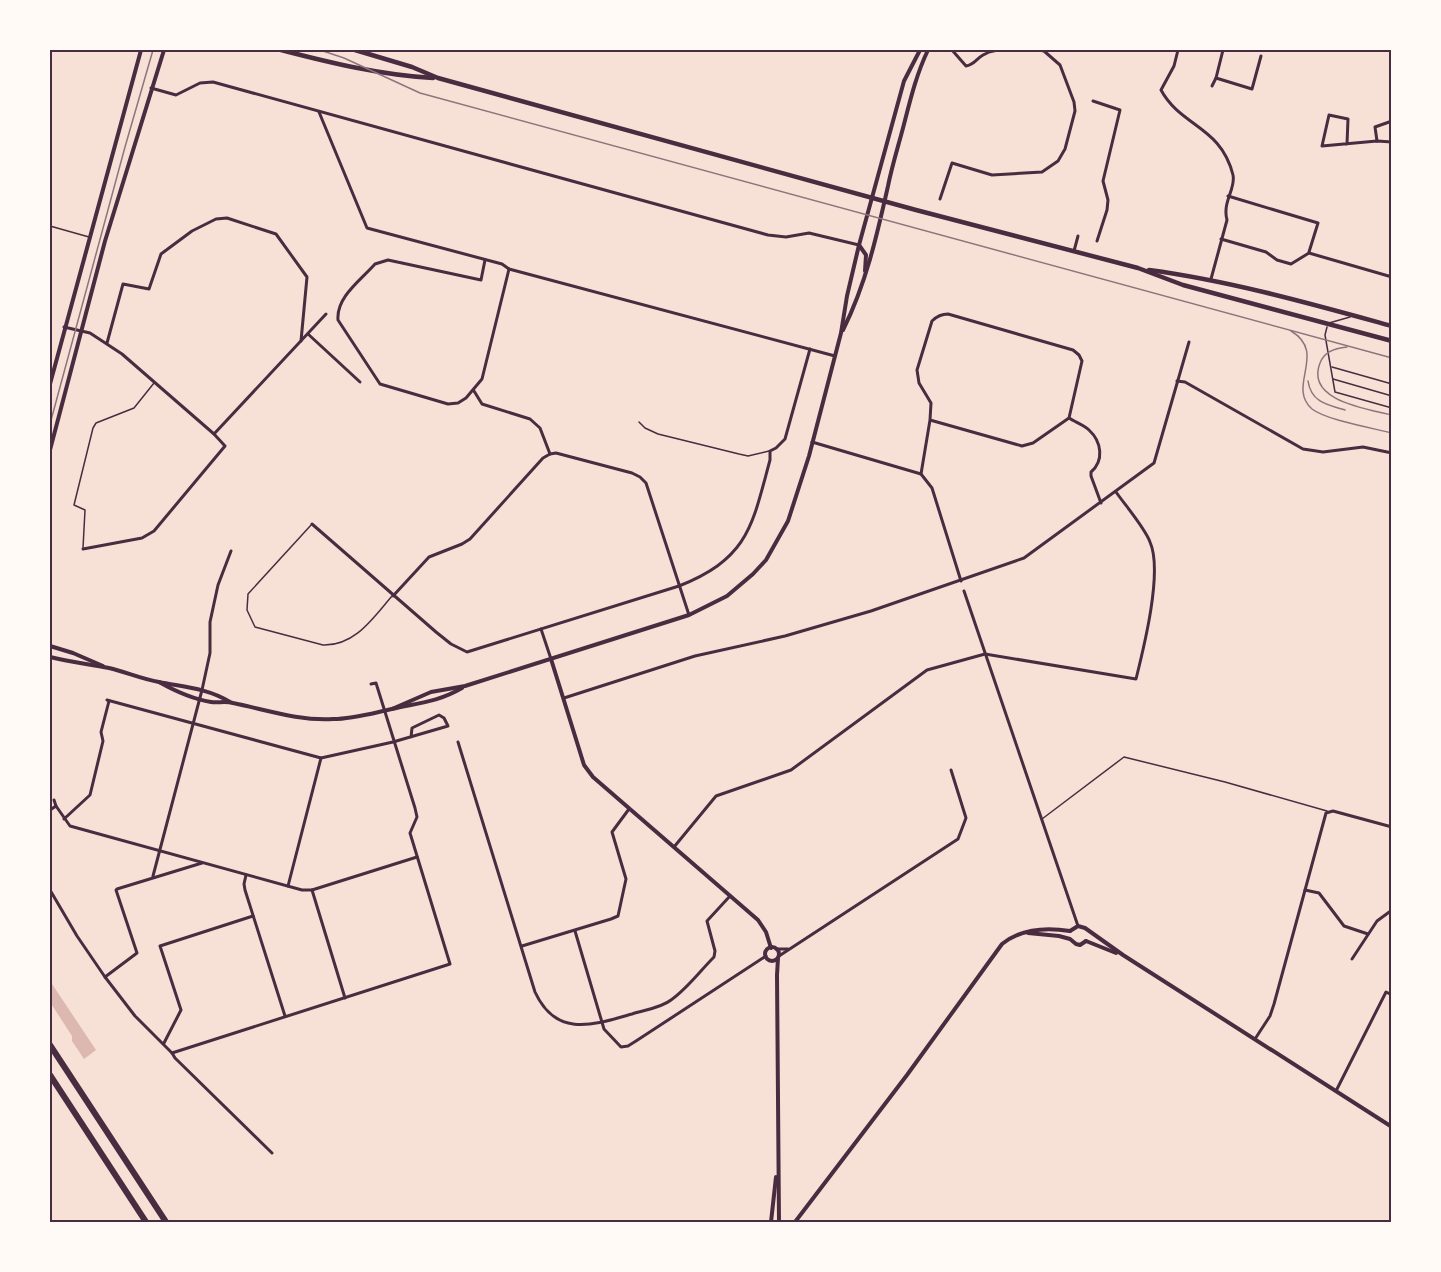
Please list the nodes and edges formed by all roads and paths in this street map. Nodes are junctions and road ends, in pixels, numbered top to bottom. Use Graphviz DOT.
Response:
graph roads {
  1 [pos="141,50"];
  2 [pos="164,50"];
  3 [pos="281,50"];
  4 [pos="355,50"];
  5 [pos="920,50"];
  6 [pos="928,50"];
  7 [pos="952,50"];
  8 [pos="1009,50"];
  9 [pos="1039,50"];
  10 [pos="1178,50"];
  11 [pos="1223,50"];
  12 [pos="1261,56"];
  13 [pos="438,78"];
  14 [pos="1216,78"];
  15 [pos="1212,87"];
  16 [pos="151,88"];
  17 [pos="1093,101"];
  18 [pos="319,112"];
  19 [pos="1392,121"];
  20 [pos="1377,141"];
  21 [pos="1392,142"];
  22 [pos="1347,144"];
  23 [pos="1228,196"];
  24 [pos="872,198"];
  25 [pos="940,199"];
  26 [pos="885,201"];
  27 [pos="50,225"];
  28 [pos="1078,236"];
  29 [pos="90,237"];
  30 [pos="1221,239"];
  31 [pos="1097,241"];
  32 [pos="859,245"];
  33 [pos="1074,251"];
  34 [pos="1309,253"];
  35 [pos="485,260"];
  36 [pos="1138,268"];
  37 [pos="509,269"];
  38 [pos="1392,277"];
  39 [pos="865,278"];
  40 [pos="1210,281"];
  41 [pos="326,314"];
  42 [pos="1354,316"];
  43 [pos="1328,324"];
  44 [pos="1392,326"];
  45 [pos="64,327"];
  46 [pos="81,330"];
  47 [pos="841,333"];
  48 [pos="308,334"];
  49 [pos="301,341"];
  50 [pos="1392,341"];
  51 [pos="1189,342"];
  52 [pos="107,344"];
  53 [pos="810,349"];
  54 [pos="835,356"];
  55 [pos="1330,364"];
  56 [pos="1331,376"];
  57 [pos="1177,381"];
  58 [pos="360,382"];
  59 [pos="154,383"];
  60 [pos="50,384"];
  61 [pos="1392,384"];
  62 [pos="474,391"];
  63 [pos="1392,396"];
  64 [pos="1392,408"];
  65 [pos="1069,418"];
  66 [pos="930,420"];
  67 [pos="639,422"];
  68 [pos="214,434"];
  69 [pos="812,442"];
  70 [pos="50,450"];
  71 [pos="770,451"];
  72 [pos="1392,453"];
  73 [pos="550,454"];
  74 [pos="921,474"];
  75 [pos="1116,492"];
  76 [pos="1101,503"];
  77 [pos="312,524"];
  78 [pos="83,549"];
  79 [pos="231,551"];
  80 [pos="961,581"];
  81 [pos="679,586"];
  82 [pos="964,591"];
  83 [pos="393,596"];
  84 [pos="689,615"];
  85 [pos="541,629"];
  86 [pos="50,646"];
  87 [pos="986,654"];
  88 [pos="50,657"];
  89 [pos="551,659"];
  90 [pos="109,668"];
  91 [pos="159,682"];
  92 [pos="371,684"];
  93 [pos="465,686"];
  94 [pos="202,690"];
  95 [pos="564,698"];
  96 [pos="200,699"];
  97 [pos="230,702"];
  98 [pos="393,709"];
  99 [pos="384,711"];
  100 [pos="194,723"];
  101 [pos="411,737"];
  102 [pos="393,742"];
  103 [pos="458,742"];
  104 [pos="321,758"];
  105 [pos="951,770"];
  106 [pos="54,800"];
  107 [pos="56,806"];
  108 [pos="629,808"];
  109 [pos="50,810"];
  110 [pos="1328,812"];
  111 [pos="64,819"];
  112 [pos="1041,820"];
  113 [pos="1392,827"];
  114 [pos="674,847"];
  115 [pos="159,850"];
  116 [pos="417,857"];
  117 [pos="202,862"];
  118 [pos="246,874"];
  119 [pos="153,876"];
  120 [pos="288,886"];
  121 [pos="50,890"];
  122 [pos="312,890"];
  123 [pos="1305,891"];
  124 [pos="730,896"];
  125 [pos="1392,910"];
  126 [pos="254,916"];
  127 [pos="1078,926"];
  128 [pos="575,931"];
  129 [pos="1070,931"];
  130 [pos="1087,931"];
  131 [pos="1021,933"];
  132 [pos="1368,934"];
  133 [pos="1071,941"];
  134 [pos="1086,941"];
  135 [pos="522,946"];
  136 [pos="773,948"];
  137 [pos="790,949"];
  138 [pos="1123,955"];
  139 [pos="779,957"];
  140 [pos="768,958"];
  141 [pos="1352,958"];
  142 [pos="777,975"];
  143 [pos="105,977"];
  144 [pos="1392,995"];
  145 [pos="345,998"];
  146 [pos="285,1016"];
  147 [pos="602,1023"];
  148 [pos="1255,1039"];
  149 [pos="163,1044"];
  150 [pos="50,1045"];
  151 [pos="172,1053"];
  152 [pos="50,1075"];
  153 [pos="1336,1091"];
  154 [pos="1392,1126"];
  155 [pos="272,1153"];
  156 [pos="778,1168"];
  157 [pos="147,1222"];
  158 [pos="166,1222"];
  159 [pos="771,1222"];
  160 [pos="778,1222"];
  161 [pos="795,1222"];
  1 -- 29 [label="street"];
  2 -- 16 [label="street"];
  3 -- 13 [label="main road"];
  4 -- 13 [label="main road"];
  5 -- 24 [label="street"];
  6 -- 26 [label="street"];
  7 -- 8 [label="street"];
  9 -- 25 [label="street"];
  10 -- 23 [label="street"];
  11 -- 14 [label="street"];
  12 -- 14 [label="street"];
  13 -- 24 [label="main road"];
  14 -- 15 [label="street"];
  16 -- 18 [label="street"];
  16 -- 46 [label="street"];
  17 -- 31 [label="street"];
  18 -- 32 [label="street"];
  18 -- 35 [label="street"];
  19 -- 20 [label="street"];
  20 -- 21 [label="street"];
  20 -- 22 [label="street"];
  22 -- 22 [label="street"];
  23 -- 30 [label="street"];
  23 -- 34 [label="street"];
  24 -- 26 [label="main road"];
  24 -- 32 [label="street"];
  26 -- 33 [label="main road"];
  26 -- 39 [label="street"];
  27 -- 29 [label="lane"];
  28 -- 33 [label="street"];
  29 -- 45 [label="street"];
  30 -- 34 [label="street"];
  30 -- 40 [label="street"];
  32 -- 39 [label="street"];
  32 -- 47 [label="street"];
  33 -- 36 [label="main road"];
  34 -- 38 [label="street"];
  35 -- 37 [label="street"];
  35 -- 62 [label="street"];
  36 -- 40 [label="main road"];
  36 -- 43 [label="main road"];
  37 -- 53 [label="street"];
  37 -- 62 [label="street"];
  39 -- 47 [label="street"];
  40 -- 42 [label="main road"];
  41 -- 48 [label="street"];
  42 -- 43 [label="lane"];
  42 -- 44 [label="main road"];
  43 -- 50 [label="main road"];
  43 -- 55 [label="lane"];
  45 -- 46 [label="street"];
  45 -- 60 [label="street"];
  46 -- 52 [label="street"];
  46 -- 70 [label="street"];
  47 -- 54 [label="street"];
  48 -- 49 [label="street"];
  48 -- 58 [label="street"];
  49 -- 52 [label="street"];
  49 -- 68 [label="street"];
  51 -- 57 [label="street"];
  52 -- 59 [label="street"];
  53 -- 54 [label="street"];
  53 -- 71 [label="street"];
  54 -- 69 [label="street"];
  55 -- 56 [label="lane"];
  55 -- 61 [label="lane"];
  56 -- 63 [label="lane"];
  56 -- 64 [label="lane"];
  57 -- 72 [label="street"];
  57 -- 75 [label="street"];
  59 -- 68 [label="street"];
  59 -- 78 [label="lane"];
  62 -- 73 [label="street"];
  65 -- 66 [label="street"];
  65 -- 66 [label="street"];
  65 -- 76 [label="street"];
  66 -- 74 [label="street"];
  67 -- 71 [label="lane"];
  68 -- 78 [label="street"];
  69 -- 74 [label="street"];
  69 -- 84 [label="street"];
  71 -- 81 [label="street"];
  73 -- 81 [label="street"];
  73 -- 83 [label="street"];
  74 -- 80 [label="street"];
  75 -- 76 [label="street"];
  75 -- 87 [label="street"];
  76 -- 80 [label="street"];
  77 -- 83 [label="street"];
  77 -- 83 [label="lane"];
  79 -- 94 [label="street"];
  80 -- 95 [label="street"];
  81 -- 84 [label="street"];
  81 -- 85 [label="street"];
  82 -- 87 [label="street"];
  83 -- 85 [label="street"];
  84 -- 89 [label="street"];
  85 -- 89 [label="street"];
  86 -- 90 [label="street"];
  87 -- 112 [label="street"];
  87 -- 114 [label="street"];
  88 -- 90 [label="street"];
  89 -- 93 [label="street"];
  89 -- 95 [label="street"];
  90 -- 91 [label="street"];
  91 -- 94 [label="street"];
  91 -- 96 [label="street"];
  92 -- 99 [label="street"];
  93 -- 98 [label="street"];
  93 -- 98 [label="street"];
  94 -- 96 [label="street"];
  94 -- 97 [label="street"];
  95 -- 108 [label="street"];
  96 -- 97 [label="street"];
  96 -- 100 [label="street"];
  97 -- 99 [label="street"];
  98 -- 99 [label="street"];
  99 -- 102 [label="street"];
  100 -- 104 [label="street"];
  100 -- 111 [label="street"];
  100 -- 115 [label="street"];
  101 -- 101 [label="street"];
  101 -- 102 [label="street"];
  102 -- 104 [label="street"];
  102 -- 116 [label="street"];
  103 -- 135 [label="street"];
  104 -- 120 [label="street"];
  105 -- 137 [label="street"];
  106 -- 107 [label="street"];
  107 -- 109 [label="street"];
  107 -- 111 [label="street"];
  108 -- 114 [label="street"];
  108 -- 128 [label="street"];
  110 -- 112 [label="lane"];
  110 -- 113 [label="street"];
  110 -- 123 [label="street"];
  111 -- 115 [label="street"];
  112 -- 127 [label="street"];
  114 -- 124 [label="street"];
  115 -- 117 [label="street"];
  115 -- 119 [label="street"];
  116 -- 122 [label="street"];
  116 -- 145 [label="street"];
  117 -- 118 [label="street"];
  117 -- 119 [label="street"];
  118 -- 120 [label="street"];
  118 -- 126 [label="street"];
  119 -- 143 [label="street"];
  120 -- 122 [label="street"];
  121 -- 143 [label="street"];
  122 -- 145 [label="street"];
  123 -- 132 [label="street"];
  123 -- 148 [label="street"];
  124 -- 136 [label="street"];
  124 -- 147 [label="street"];
  125 -- 132 [label="street"];
  126 -- 146 [label="street"];
  126 -- 149 [label="street"];
  127 -- 129 [label="street"];
  127 -- 130 [label="street"];
  128 -- 135 [label="street"];
  128 -- 147 [label="street"];
  129 -- 131 [label="street"];
  129 -- 133 [label="street"];
  130 -- 134 [label="street"];
  130 -- 138 [label="street"];
  131 -- 133 [label="street"];
  131 -- 161 [label="street"];
  132 -- 141 [label="street"];
  133 -- 134 [label="street"];
  134 -- 138 [label="street"];
  135 -- 147 [label="street"];
  136 -- 137 [label="street"];
  136 -- 139 [label="street"];
  136 -- 140 [label="street"];
  137 -- 139 [label="street"];
  138 -- 148 [label="street"];
  139 -- 140 [label="street"];
  139 -- 142 [label="street"];
  140 -- 142 [label="street"];
  140 -- 147 [label="street"];
  142 -- 156 [label="street"];
  143 -- 149 [label="street"];
  144 -- 153 [label="street"];
  145 -- 146 [label="street"];
  146 -- 151 [label="street"];
  148 -- 153 [label="street"];
  149 -- 151 [label="street"];
  150 -- 158 [label="highway"];
  151 -- 155 [label="street"];
  152 -- 157 [label="highway"];
  153 -- 154 [label="street"];
  156 -- 159 [label="street"];
  156 -- 160 [label="street"];
}
